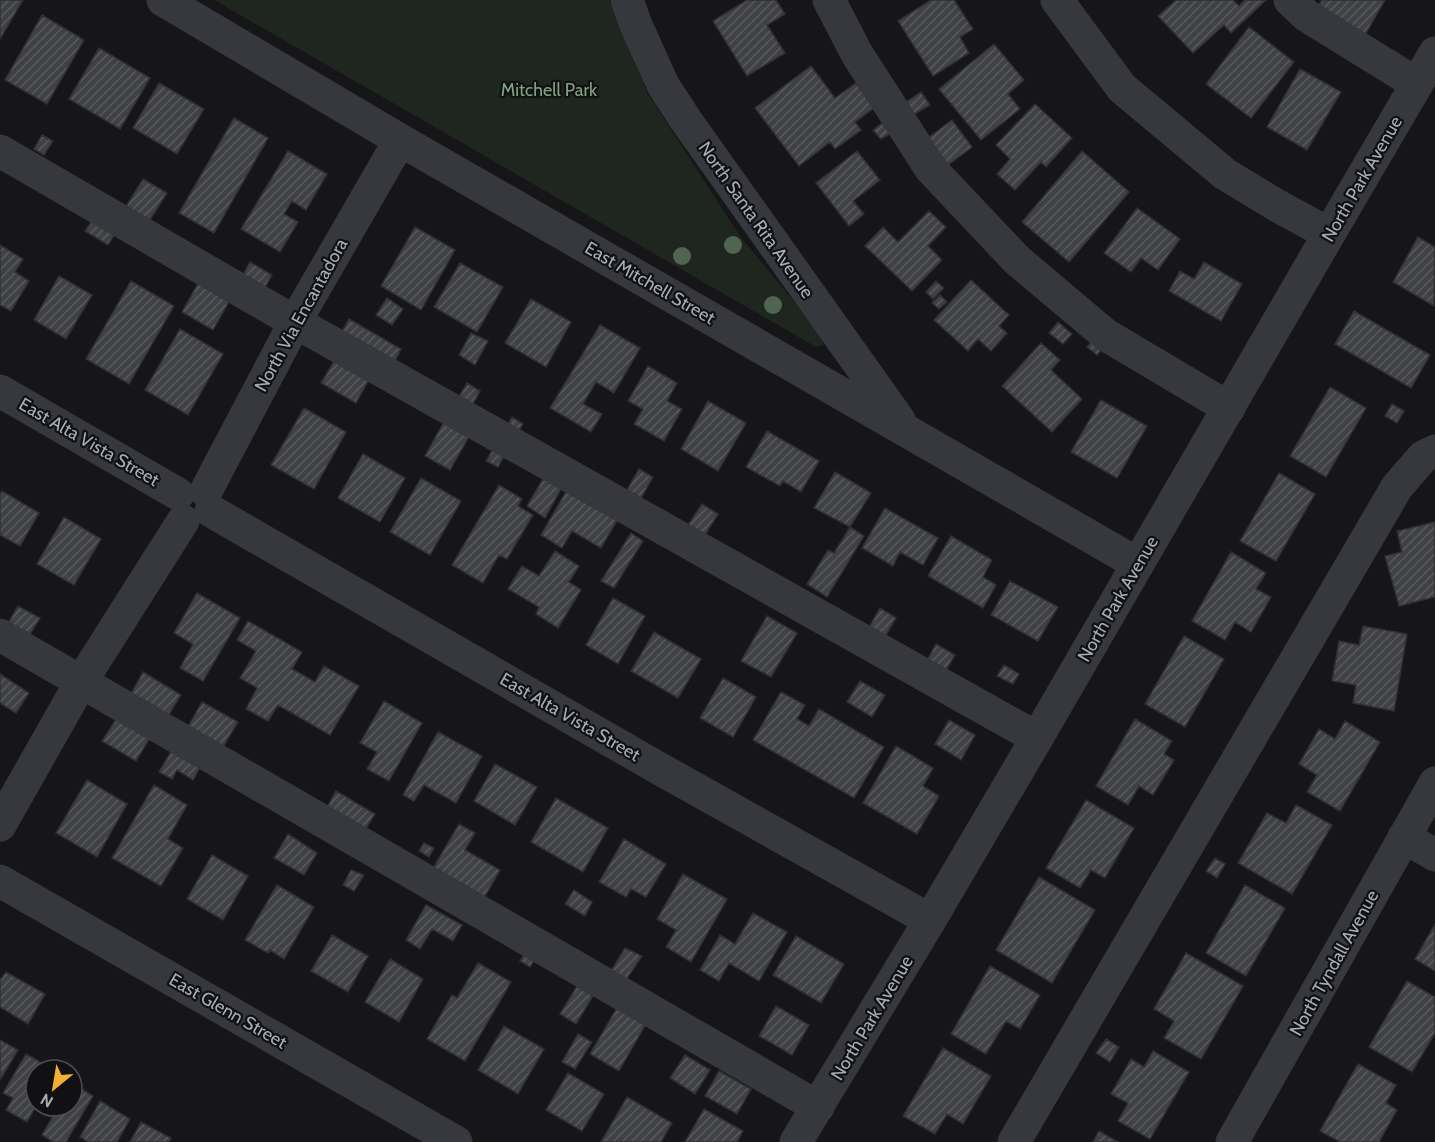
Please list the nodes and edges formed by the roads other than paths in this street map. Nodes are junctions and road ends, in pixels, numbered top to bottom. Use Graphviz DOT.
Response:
graph roads {
  1 [pos="163,0"];
  2 [pos="627,0"];
  3 [pos="829,0"];
  4 [pos="1057,0"];
  5 [pos="1290,0"];
  6 [pos="1435,53"];
  7 [pos="1417,84"];
  8 [pos="400,140"];
  9 [pos="0,151"];
  10 [pos="1329,234"];
  11 [pos="295,322"];
  12 [pos="0,391"];
  13 [pos="1229,408"];
  14 [pos="905,429"];
  15 [pos="1435,451"];
  16 [pos="194,504"];
  17 [pos="1138,564"];
  18 [pos="0,635"];
  19 [pos="81,682"];
  20 [pos="1037,738"];
  21 [pos="1435,783"];
  22 [pos="0,825"];
  23 [pos="1404,837"];
  24 [pos="1435,855"];
  25 [pos="0,880"];
  26 [pos="930,920"];
  27 [pos="818,1107"];
  28 [pos="1244,1138"];
  29 [pos="456,1142"];
  30 [pos="796,1142"];
  31 [pos="1014,1142"];
  1 -- 8 [label="street, East Mitchell Street"];
  2 -- 14 [label="street, North Santa Rita Avenue"];
  3 -- 13 [label="street"];
  4 -- 10 [label="street"];
  5 -- 7 [label="street"];
  6 -- 7 [label="street, North Park Avenue"];
  7 -- 10 [label="street, North Park Avenue"];
  8 -- 11 [label="street, North Via Encantadora"];
  8 -- 14 [label="street, East Mitchell Street"];
  9 -- 11 [label="street"];
  10 -- 13 [label="street, North Park Avenue"];
  11 -- 16 [label="street, North Via Encantadora"];
  11 -- 20 [label="street"];
  12 -- 16 [label="street, East Alta Vista Street"];
  13 -- 17 [label="street, North Park Avenue"];
  14 -- 17 [label="street, East Mitchell Street"];
  15 -- 31 [label="street"];
  16 -- 19 [label="street, North Via Encantadora"];
  16 -- 26 [label="street, East Alta Vista Street"];
  17 -- 20 [label="street, North Park Avenue"];
  18 -- 19 [label="street"];
  19 -- 22 [label="street, North Via Encantadora"];
  19 -- 27 [label="street"];
  20 -- 26 [label="street, North Park Avenue"];
  21 -- 23 [label="street, North Tyndall Avenue"];
  23 -- 24 [label="street"];
  23 -- 28 [label="street, North Tyndall Avenue"];
  25 -- 29 [label="street, East Glenn Street"];
  26 -- 27 [label="street, North Park Avenue"];
  27 -- 30 [label="street, North Park Avenue"];
}
